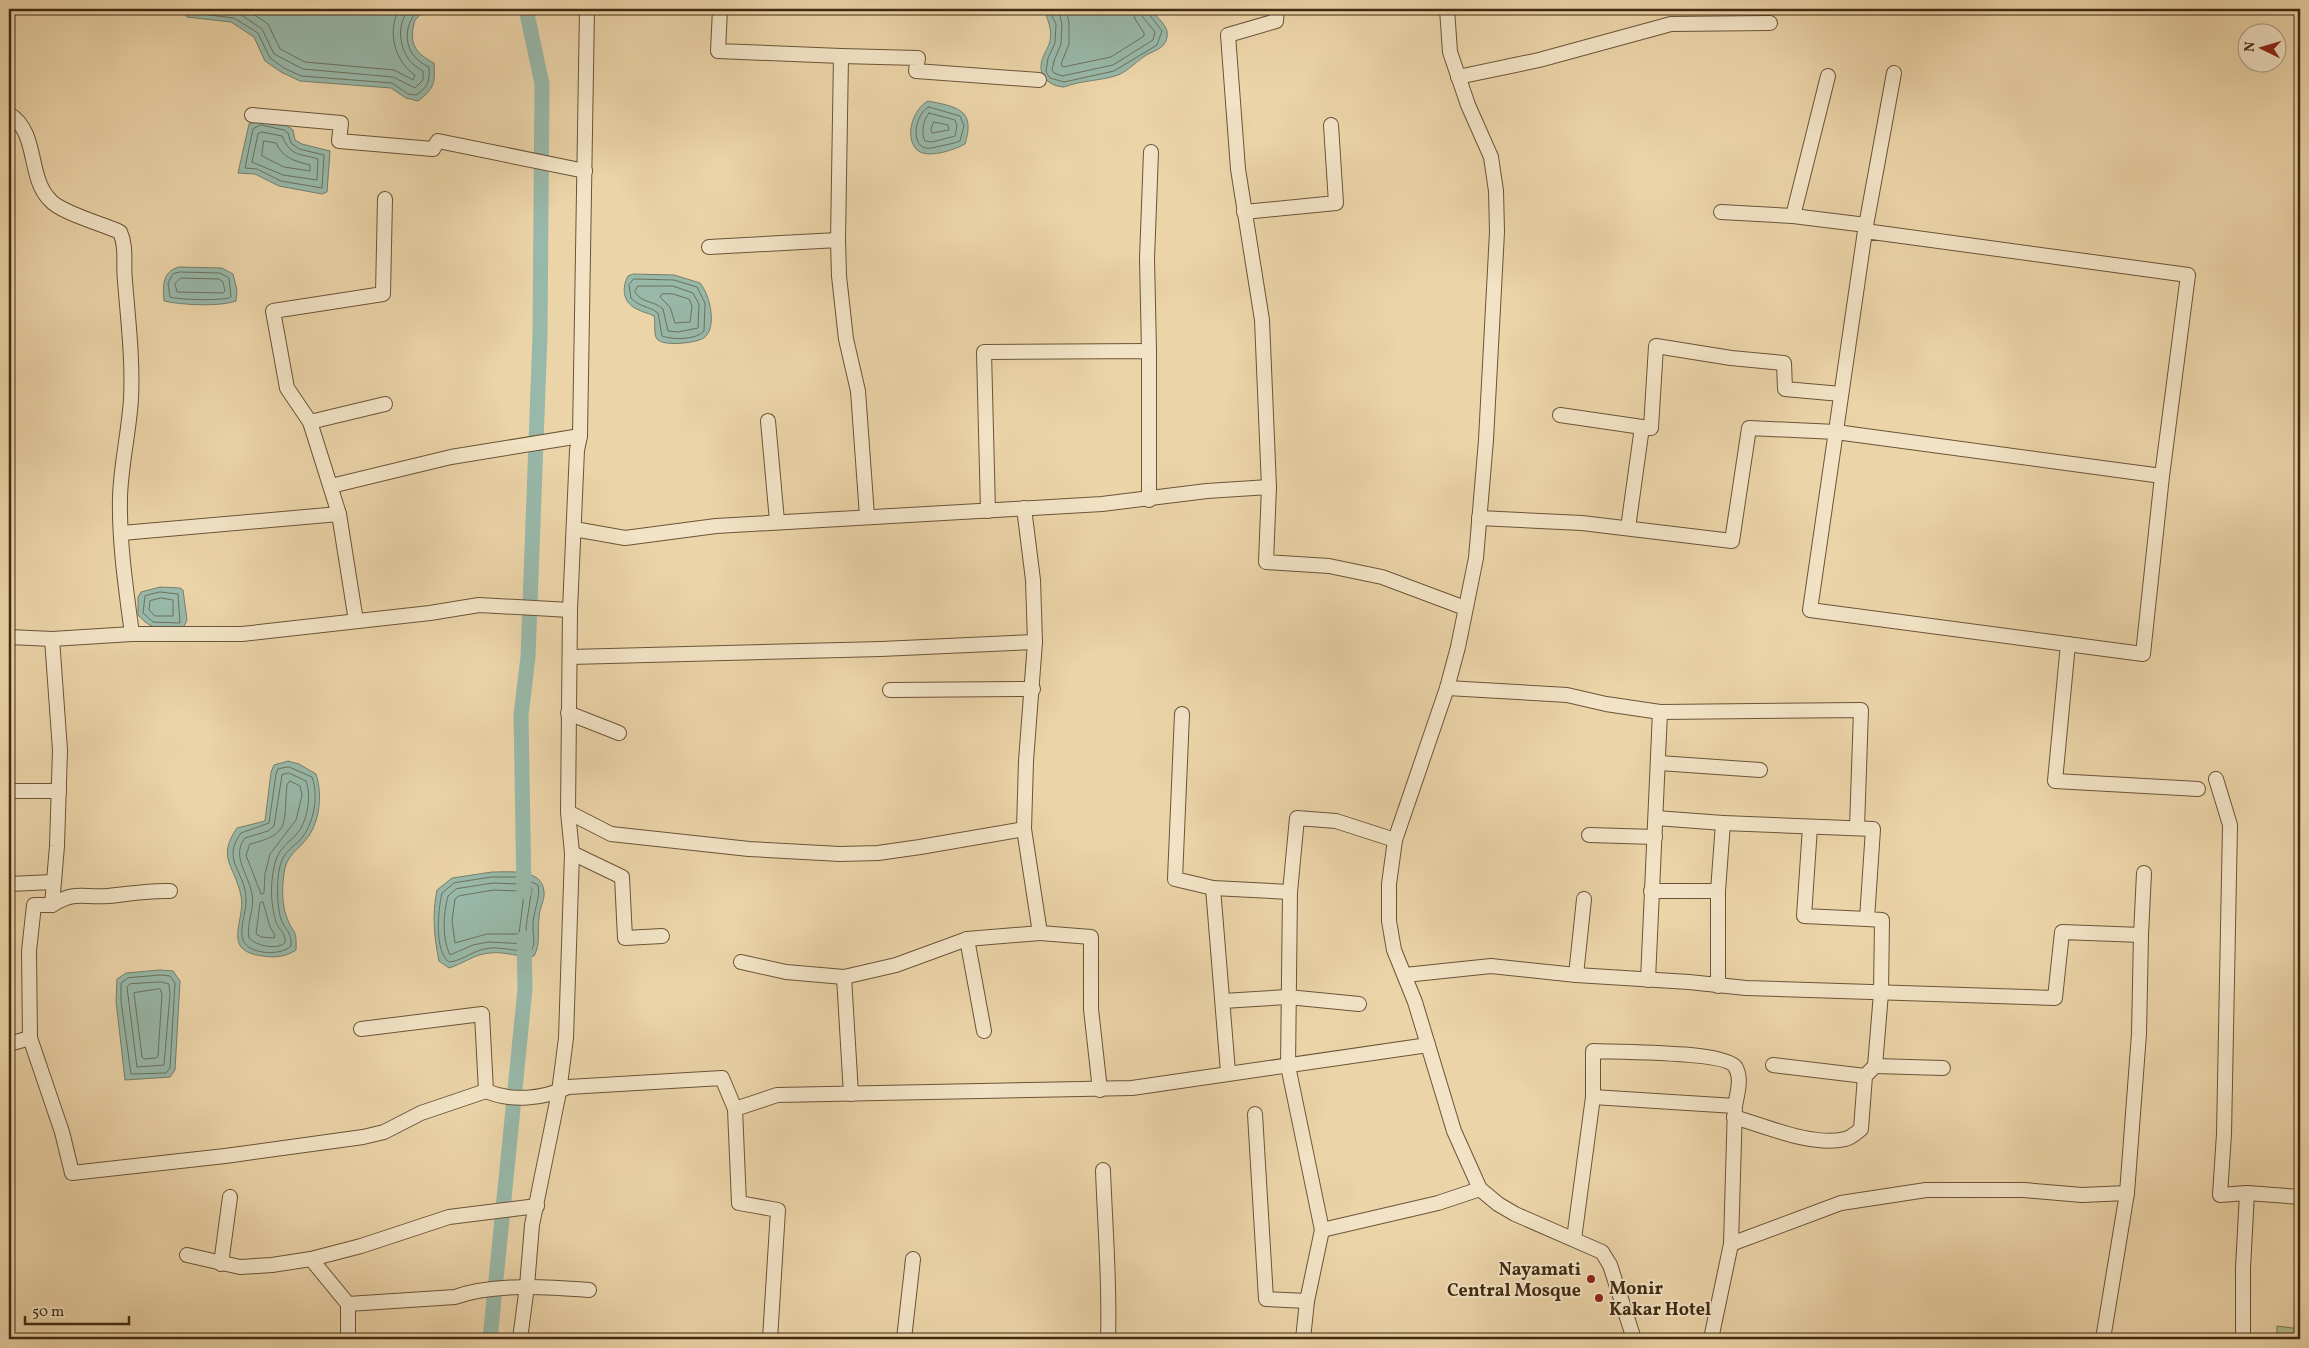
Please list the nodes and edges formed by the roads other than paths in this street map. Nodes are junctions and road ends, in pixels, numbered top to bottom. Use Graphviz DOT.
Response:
graph roads {
  1 [pos="587,9"];
  2 [pos="720,9"];
  3 [pos="1277,9"];
  4 [pos="1447,9"];
  5 [pos="1770,23"];
  6 [pos="841,56"];
  7 [pos="1894,73"];
  8 [pos="1828,76"];
  9 [pos="1458,77"];
  10 [pos="1038,80"];
  11 [pos="9,114"];
  12 [pos="252,115"];
  13 [pos="1331,125"];
  14 [pos="1151,152"];
  15 [pos="578,169"];
  16 [pos="385,198"];
  17 [pos="1244,212"];
  18 [pos="1721,212"];
  19 [pos="1793,216"];
  20 [pos="1865,228"];
  21 [pos="838,240"];
  22 [pos="709,247"];
  23 [pos="1149,351"];
  24 [pos="1841,394"];
  25 [pos="386,404"];
  26 [pos="1560,415"];
  27 [pos="768,421"];
  28 [pos="310,422"];
  29 [pos="1642,428"];
  30 [pos="1836,432"];
  31 [pos="580,436"];
  32 [pos="2162,476"];
  33 [pos="331,486"];
  34 [pos="1269,487"];
  35 [pos="1149,500"];
  36 [pos="1024,508"];
  37 [pos="988,511"];
  38 [pos="340,514"];
  39 [pos="867,516"];
  40 [pos="1479,518"];
  41 [pos="776,522"];
  42 [pos="1628,528"];
  43 [pos="574,529"];
  44 [pos="122,533"];
  45 [pos="1465,608"];
  46 [pos="570,610"];
  47 [pos="356,621"];
  48 [pos="132,634"];
  49 [pos="9,637"];
  50 [pos="52,639"];
  51 [pos="1035,642"];
  52 [pos="2068,644"];
  53 [pos="570,657"];
  54 [pos="1447,688"];
  55 [pos="1033,689"];
  56 [pos="890,690"];
  57 [pos="1660,712"];
  58 [pos="568,713"];
  59 [pos="1182,714"];
  60 [pos="619,733"];
  61 [pos="1659,763"];
  62 [pos="1760,770"];
  63 [pos="2216,779"];
  64 [pos="2198,789"];
  65 [pos="9,791"];
  66 [pos="59,792"];
  67 [pos="568,812"];
  68 [pos="1656,818"];
  69 [pos="1723,823"];
  70 [pos="1810,827"];
  71 [pos="1856,828"];
  72 [pos="1024,829"];
  73 [pos="1589,835"];
  74 [pos="1655,837"];
  75 [pos="1395,840"];
  76 [pos="572,853"];
  77 [pos="2144,873"];
  78 [pos="53,882"];
  79 [pos="9,884"];
  80 [pos="1213,888"];
  81 [pos="170,891"];
  82 [pos="1651,891"];
  83 [pos="1718,891"];
  84 [pos="1290,892"];
  85 [pos="1584,899"];
  86 [pos="52,905"];
  87 [pos="1867,918"];
  88 [pos="1040,934"];
  89 [pos="2141,935"];
  90 [pos="662,936"];
  91 [pos="967,939"];
  92 [pos="741,962"];
  93 [pos="1405,975"];
  94 [pos="1576,975"];
  95 [pos="844,976"];
  96 [pos="1648,980"];
  97 [pos="1718,986"];
  98 [pos="1881,993"];
  99 [pos="1288,997"];
  100 [pos="1223,1001"];
  101 [pos="1359,1004"];
  102 [pos="361,1029"];
  103 [pos="984,1031"];
  104 [pos="30,1038"];
  105 [pos="9,1044"];
  106 [pos="1428,1045"];
  107 [pos="1773,1065"];
  108 [pos="1288,1066"];
  109 [pos="1942,1068"];
  110 [pos="1870,1071"];
  111 [pos="1228,1072"];
  112 [pos="1100,1090"];
  113 [pos="559,1092"];
  114 [pos="492,1093"];
  115 [pos="851,1094"];
  116 [pos="1593,1097"];
  117 [pos="735,1109"];
  118 [pos="1735,1112"];
  119 [pos="1255,1114"];
  120 [pos="1103,1170"];
  121 [pos="1480,1189"];
  122 [pos="2127,1193"];
  123 [pos="2247,1193"];
  124 [pos="230,1197"];
  125 [pos="2300,1197"];
  126 [pos="537,1206"];
  127 [pos="1322,1230"];
  128 [pos="1574,1239"];
  129 [pos="1731,1244"];
  130 [pos="187,1255"];
  131 [pos="311,1259"];
  132 [pos="913,1259"];
  133 [pos="221,1264"];
  134 [pos="522,1287"];
  135 [pos="589,1290"];
  136 [pos="1307,1302"];
  137 [pos="348,1304"];
  138 [pos="348,1339"];
  139 [pos="520,1339"];
  140 [pos="770,1339"];
  141 [pos="904,1339"];
  142 [pos="1108,1339"];
  143 [pos="1303,1339"];
  144 [pos="1634,1339"];
  145 [pos="1711,1339"];
  146 [pos="2103,1339"];
  147 [pos="2242,1339"];
  1 -- 15 [label="street"];
  2 -- 6 [label="street"];
  3 -- 17 [label="street"];
  4 -- 9 [label="street"];
  5 -- 9 [label="street"];
  6 -- 10 [label="street"];
  6 -- 21 [label="street"];
  7 -- 20 [label="street"];
  8 -- 19 [label="street"];
  9 -- 40 [label="street"];
  11 -- 44 [label="street"];
  12 -- 15 [label="street"];
  13 -- 17 [label="street"];
  14 -- 23 [label="street"];
  15 -- 31 [label="street"];
  16 -- 28 [label="street"];
  17 -- 34 [label="street"];
  18 -- 19 [label="street"];
  19 -- 20 [label="street"];
  20 -- 24 [label="street"];
  20 -- 32 [label="street"];
  21 -- 22 [label="street"];
  21 -- 39 [label="street"];
  23 -- 35 [label="street"];
  23 -- 37 [label="street"];
  24 -- 29 [label="street"];
  24 -- 30 [label="street"];
  25 -- 28 [label="street"];
  26 -- 29 [label="street"];
  27 -- 41 [label="street"];
  28 -- 33 [label="street"];
  29 -- 42 [label="street"];
  30 -- 32 [label="street"];
  30 -- 42 [label="street"];
  30 -- 52 [label="street"];
  31 -- 33 [label="street"];
  31 -- 43 [label="street"];
  32 -- 52 [label="street"];
  33 -- 38 [label="street"];
  34 -- 35 [label="street"];
  34 -- 45 [label="street"];
  35 -- 36 [label="street"];
  36 -- 37 [label="street"];
  36 -- 51 [label="street"];
  37 -- 39 [label="street"];
  38 -- 44 [label="street"];
  38 -- 47 [label="street"];
  39 -- 41 [label="street"];
  40 -- 42 [label="street"];
  40 -- 45 [label="street"];
  41 -- 43 [label="street"];
  43 -- 46 [label="street"];
  44 -- 48 [label="street"];
  45 -- 54 [label="street"];
  46 -- 47 [label="street"];
  46 -- 53 [label="street"];
  47 -- 48 [label="street"];
  48 -- 50 [label="street"];
  49 -- 50 [label="street"];
  50 -- 66 [label="street"];
  51 -- 53 [label="street"];
  51 -- 55 [label="street"];
  52 -- 64 [label="street"];
  53 -- 58 [label="street"];
  54 -- 57 [label="street"];
  54 -- 75 [label="street"];
  55 -- 56 [label="street"];
  55 -- 72 [label="street"];
  57 -- 61 [label="street"];
  57 -- 71 [label="street"];
  58 -- 60 [label="street"];
  58 -- 67 [label="street"];
  59 -- 80 [label="street"];
  61 -- 62 [label="street"];
  61 -- 68 [label="street"];
  63 -- 123 [label="street"];
  65 -- 66 [label="street"];
  66 -- 78 [label="street"];
  67 -- 72 [label="street"];
  67 -- 76 [label="street"];
  68 -- 69 [label="street"];
  68 -- 74 [label="street"];
  69 -- 70 [label="street"];
  69 -- 83 [label="street"];
  70 -- 71 [label="street"];
  70 -- 87 [label="street"];
  71 -- 87 [label="street"];
  72 -- 88 [label="street"];
  73 -- 74 [label="street"];
  74 -- 82 [label="street"];
  75 -- 84 [label="street"];
  75 -- 93 [label="street"];
  76 -- 90 [label="street"];
  76 -- 113 [label="street"];
  77 -- 89 [label="street"];
  78 -- 79 [label="street"];
  78 -- 86 [label="street"];
  80 -- 84 [label="street"];
  80 -- 100 [label="street"];
  81 -- 86 [label="street"];
  82 -- 83 [label="street"];
  82 -- 96 [label="street"];
  83 -- 97 [label="street"];
  84 -- 99 [label="street"];
  85 -- 94 [label="street"];
  86 -- 104 [label="street"];
  87 -- 98 [label="street"];
  88 -- 91 [label="street"];
  88 -- 112 [label="street"];
  89 -- 98 [label="street"];
  89 -- 122 [label="street"];
  91 -- 95 [label="street"];
  91 -- 103 [label="street"];
  92 -- 95 [label="street"];
  93 -- 94 [label="street"];
  93 -- 106 [label="street"];
  94 -- 96 [label="street"];
  95 -- 115 [label="street"];
  96 -- 97 [label="street"];
  97 -- 98 [label="street"];
  98 -- 110 [label="street"];
  99 -- 100 [label="street"];
  99 -- 101 [label="street"];
  99 -- 108 [label="street"];
  100 -- 111 [label="street"];
  102 -- 114 [label="street"];
  104 -- 105 [label="street"];
  104 -- 114 [label="street"];
  106 -- 108 [label="street"];
  106 -- 121 [label="street"];
  107 -- 110 [label="street"];
  108 -- 111 [label="street"];
  108 -- 127 [label="street"];
  109 -- 110 [label="street"];
  110 -- 118 [label="street"];
  111 -- 112 [label="street"];
  112 -- 115 [label="street"];
  113 -- 114 [label="street"];
  113 -- 117 [label="street"];
  113 -- 126 [label="street"];
  115 -- 117 [label="street"];
  116 -- 118 [label="street"];
  116 -- 118 [label="street"];
  116 -- 128 [label="street"];
  117 -- 140 [label="street"];
  118 -- 129 [label="street"];
  119 -- 136 [label="street"];
  120 -- 142 [label="street"];
  121 -- 127 [label="street"];
  121 -- 128 [label="street"];
  122 -- 129 [label="street"];
  122 -- 146 [label="street"];
  123 -- 125 [label="street"];
  123 -- 147 [label="street"];
  124 -- 133 [label="street"];
  126 -- 131 [label="street"];
  126 -- 134 [label="street"];
  127 -- 136 [label="street"];
  128 -- 144 [label="street"];
  129 -- 145 [label="street"];
  130 -- 133 [label="street"];
  131 -- 133 [label="street"];
  131 -- 137 [label="street"];
  132 -- 141 [label="street"];
  134 -- 135 [label="street"];
  134 -- 137 [label="street"];
  134 -- 139 [label="street"];
  136 -- 143 [label="street"];
  137 -- 138 [label="street"];
}
